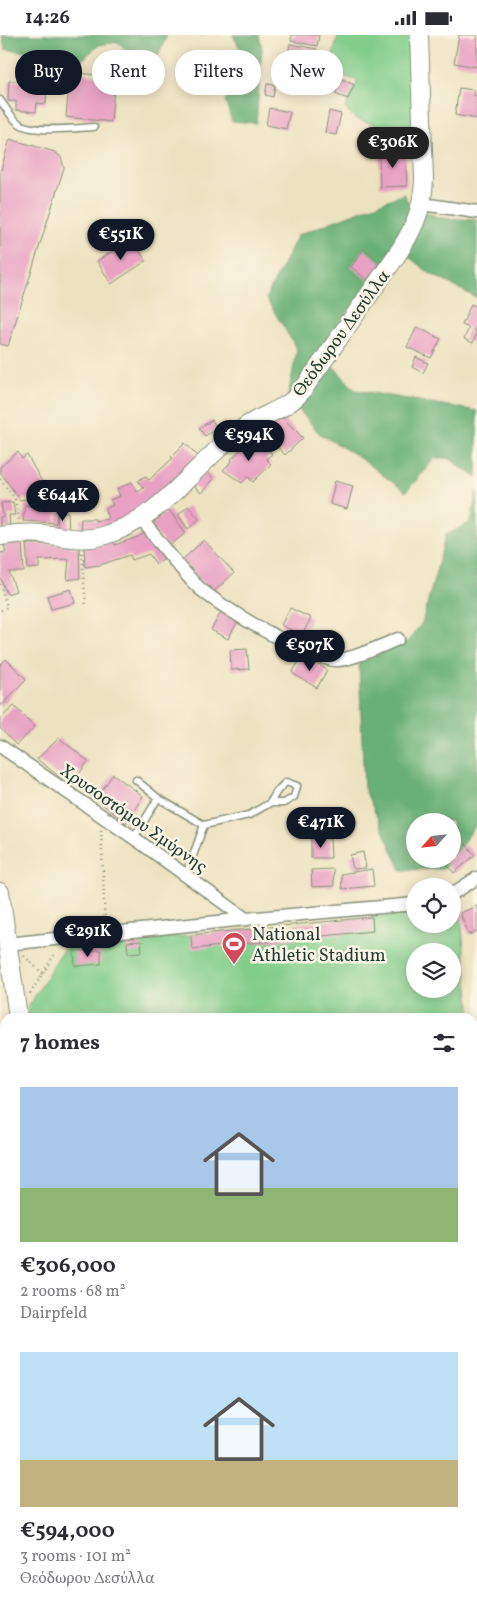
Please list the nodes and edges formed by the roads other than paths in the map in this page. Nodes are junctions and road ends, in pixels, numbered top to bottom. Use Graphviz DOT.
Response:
graph roads {
  1 [pos="418,35"];
  2 [pos="0,100"];
  3 [pos="94,127"];
  4 [pos="422,204"];
  5 [pos="477,211"];
  6 [pos="142,520"];
  7 [pos="0,536"];
  8 [pos="398,639"];
  9 [pos="0,747"];
  10 [pos="136,780"];
  11 [pos="158,799"];
  12 [pos="270,803"];
  13 [pos="204,825"];
  14 [pos="134,838"];
  15 [pos="186,875"];
  16 [pos="477,880"];
  17 [pos="461,889"];
  18 [pos="0,892"];
  19 [pos="406,905"];
  20 [pos="246,919"];
  21 [pos="3,944"];
  22 [pos="17,1013"];
  1 -- 4 [label="street, Θεόδωρου Δεσύλλα"];
  2 -- 3 [label="lane"];
  4 -- 5 [label="street"];
  4 -- 6 [label="street, Θεόδωρου Δεσύλλα"];
  6 -- 7 [label="street, Θεόδωρου Δεσύλλα"];
  6 -- 8 [label="street"];
  9 -- 14 [label="street, Χρυσοστόμου Σμύρνης"];
  10 -- 11 [label="lane"];
  11 -- 13 [label="lane"];
  11 -- 14 [label="lane"];
  12 -- 13 [label="lane"];
  13 -- 15 [label="lane"];
  14 -- 15 [label="street, Χρυσοστόμου Σμύρνης"];
  15 -- 20 [label="street, Χρυσοστόμου Σμύρνης"];
  16 -- 17 [label="street"];
  18 -- 21 [label="street"];
  19 -- 20 [label="street"];
  20 -- 21 [label="street"];
  21 -- 22 [label="street"];
}
